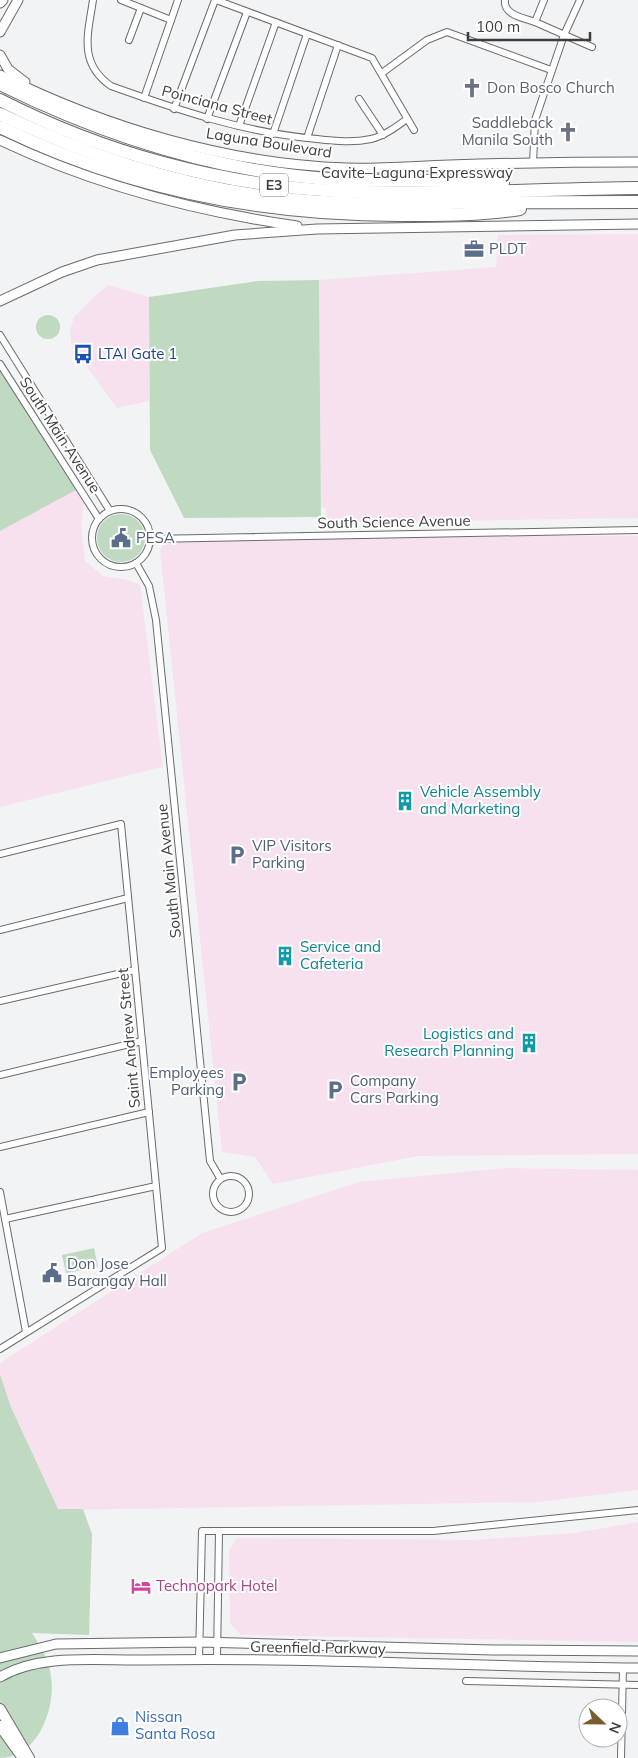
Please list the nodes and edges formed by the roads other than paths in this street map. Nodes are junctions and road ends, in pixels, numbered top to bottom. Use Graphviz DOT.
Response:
graph roads {
  1 [pos="2,0"];
  2 [pos="18,0"];
  3 [pos="93,0"];
  4 [pos="120,0"];
  5 [pos="178,0"];
  6 [pos="216,0"];
  7 [pos="505,0"];
  8 [pos="544,0"];
  9 [pos="580,0"];
  10 [pos="0,3"];
  11 [pos="141,8"];
  12 [pos="246,12"];
  13 [pos="171,20"];
  14 [pos="276,22"];
  15 [pos="535,22"];
  16 [pos="0,32"];
  17 [pos="307,34"];
  18 [pos="564,35"];
  19 [pos="129,40"];
  20 [pos="338,45"];
  21 [pos="592,47"];
  22 [pos="0,55"];
  23 [pos="551,70"];
  24 [pos="382,73"];
  25 [pos="0,75"];
  26 [pos="0,84"];
  27 [pos="43,96"];
  28 [pos="144,98"];
  29 [pos="359,99"];
  30 [pos="0,100"];
  31 [pos="174,109"];
  32 [pos="0,114"];
  33 [pos="207,118"];
  34 [pos="407,119"];
  35 [pos="239,126"];
  36 [pos="0,127"];
  37 [pos="414,130"];
  38 [pos="273,134"];
  39 [pos="383,135"];
  40 [pos="307,138"];
  41 [pos="0,140"];
  42 [pos="638,162"];
  43 [pos="533,163"];
  44 [pos="638,188"];
  45 [pos="562,196"];
  46 [pos="638,202"];
  47 [pos="638,224"];
  48 [pos="317,229"];
  49 [pos="0,301"];
  50 [pos="0,335"];
  51 [pos="0,364"];
  52 [pos="110,511"];
  53 [pos="100,519"];
  54 [pos="638,530"];
  55 [pos="150,538"];
  56 [pos="136,563"];
  57 [pos="0,854"];
  58 [pos="128,898"];
  59 [pos="0,930"];
  60 [pos="136,970"];
  61 [pos="0,1001"];
  62 [pos="142,1041"];
  63 [pos="0,1075"];
  64 [pos="149,1112"];
  65 [pos="0,1146"];
  66 [pos="220,1178"];
  67 [pos="156,1186"];
  68 [pos="0,1192"];
  69 [pos="5,1219"];
  70 [pos="26,1332"];
  71 [pos="0,1349"];
  72 [pos="638,1510"];
  73 [pos="219,1531"];
  74 [pos="200,1642"];
  75 [pos="218,1642"];
  76 [pos="638,1651"];
  77 [pos="0,1658"];
  78 [pos="199,1659"];
  79 [pos="217,1659"];
  80 [pos="623,1668"];
  81 [pos="638,1668"];
  82 [pos="0,1677"];
  83 [pos="466,1681"];
  84 [pos="623,1684"];
  85 [pos="638,1685"];
  86 [pos="0,1708"];
  87 [pos="0,1726"];
  88 [pos="23,1758"];
  89 [pos="29,1758"];
  90 [pos="621,1758"];
  1 -- 10 [label="main road"];
  2 -- 16 [label="main road"];
  3 -- 28 [label="street, Poinciana Street"];
  4 -- 11 [label="street"];
  5 -- 13 [label="street"];
  6 -- 12 [label="street"];
  6 -- 31 [label="street"];
  7 -- 15 [label="street"];
  8 -- 15 [label="street"];
  9 -- 18 [label="street"];
  11 -- 13 [label="street"];
  11 -- 19 [label="street"];
  12 -- 14 [label="street"];
  12 -- 33 [label="street"];
  13 -- 28 [label="street"];
  14 -- 17 [label="street"];
  14 -- 35 [label="street"];
  15 -- 18 [label="street"];
  17 -- 20 [label="street"];
  17 -- 38 [label="street"];
  18 -- 21 [label="street"];
  18 -- 23 [label="street"];
  20 -- 24 [label="street"];
  20 -- 40 [label="street"];
  22 -- 27 [label="main road"];
  23 -- 24 [label="street"];
  23 -- 43 [label="street"];
  24 -- 34 [label="street"];
  25 -- 27 [label="main road, Laguna Boulevard"];
  26 -- 45 [label="highway"];
  27 -- 43 [label="main road, Laguna Boulevard"];
  28 -- 31 [label="street, Poinciana Street"];
  29 -- 39 [label="street"];
  30 -- 45 [label="highway, Cavite–Laguna Expressway / E3"];
  31 -- 33 [label="street, Poinciana Street"];
  32 -- 45 [label="highway, Cavite–Laguna Expressway / E3"];
  33 -- 35 [label="street, Poinciana Street"];
  34 -- 37 [label="street"];
  34 -- 39 [label="street, Poinciana Street"];
  35 -- 38 [label="street, Poinciana Street"];
  36 -- 45 [label="highway"];
  38 -- 40 [label="street, Poinciana Street"];
  39 -- 40 [label="street, Poinciana Street"];
  41 -- 48 [label="main road"];
  42 -- 43 [label="main road, Laguna Boulevard"];
  44 -- 45 [label="highway, Cavite–Laguna Expressway / E3"];
  45 -- 46 [label="highway, Cavite–Laguna Expressway / E3"];
  47 -- 48 [label="main road"];
  48 -- 49 [label="main road"];
  50 -- 52 [label="street, South Main Avenue"];
  51 -- 53 [label="street, South Main Avenue"];
  52 -- 53 [label="street"];
  52 -- 55 [label="street"];
  53 -- 56 [label="street"];
  54 -- 55 [label="street, South Science Avenue"];
  55 -- 56 [label="street"];
  56 -- 66 [label="street, South Main Avenue"];
  57 -- 58 [label="street, Saint Andrew Street"];
  58 -- 59 [label="street"];
  58 -- 60 [label="street, Saint Andrew Street"];
  60 -- 61 [label="street"];
  60 -- 62 [label="street, Saint Andrew Street"];
  62 -- 63 [label="street"];
  62 -- 64 [label="street, Saint Andrew Street"];
  64 -- 65 [label="street"];
  64 -- 67 [label="street, Saint Andrew Street"];
  66 -- 66 [label="street"];
  67 -- 69 [label="street"];
  67 -- 70 [label="street, Saint Andrew Street"];
  68 -- 69 [label="street"];
  69 -- 70 [label="street"];
  70 -- 71 [label="street"];
  72 -- 73 [label="street"];
  73 -- 74 [label="street"];
  73 -- 75 [label="street"];
  74 -- 75 [label="main road, Greenfield Parkway"];
  74 -- 77 [label="main road, Greenfield Parkway"];
  74 -- 78 [label="street"];
  75 -- 76 [label="main road, Greenfield Parkway"];
  75 -- 79 [label="street"];
  78 -- 79 [label="main road, Greenfield Parkway"];
  78 -- 82 [label="main road, Greenfield Parkway"];
  79 -- 80 [label="main road, Greenfield Parkway"];
  80 -- 81 [label="main road, Greenfield Parkway"];
  80 -- 84 [label="street"];
  83 -- 84 [label="street"];
  84 -- 85 [label="street"];
  84 -- 90 [label="street"];
  86 -- 89 [label="main road"];
  87 -- 88 [label="main road"];
}
